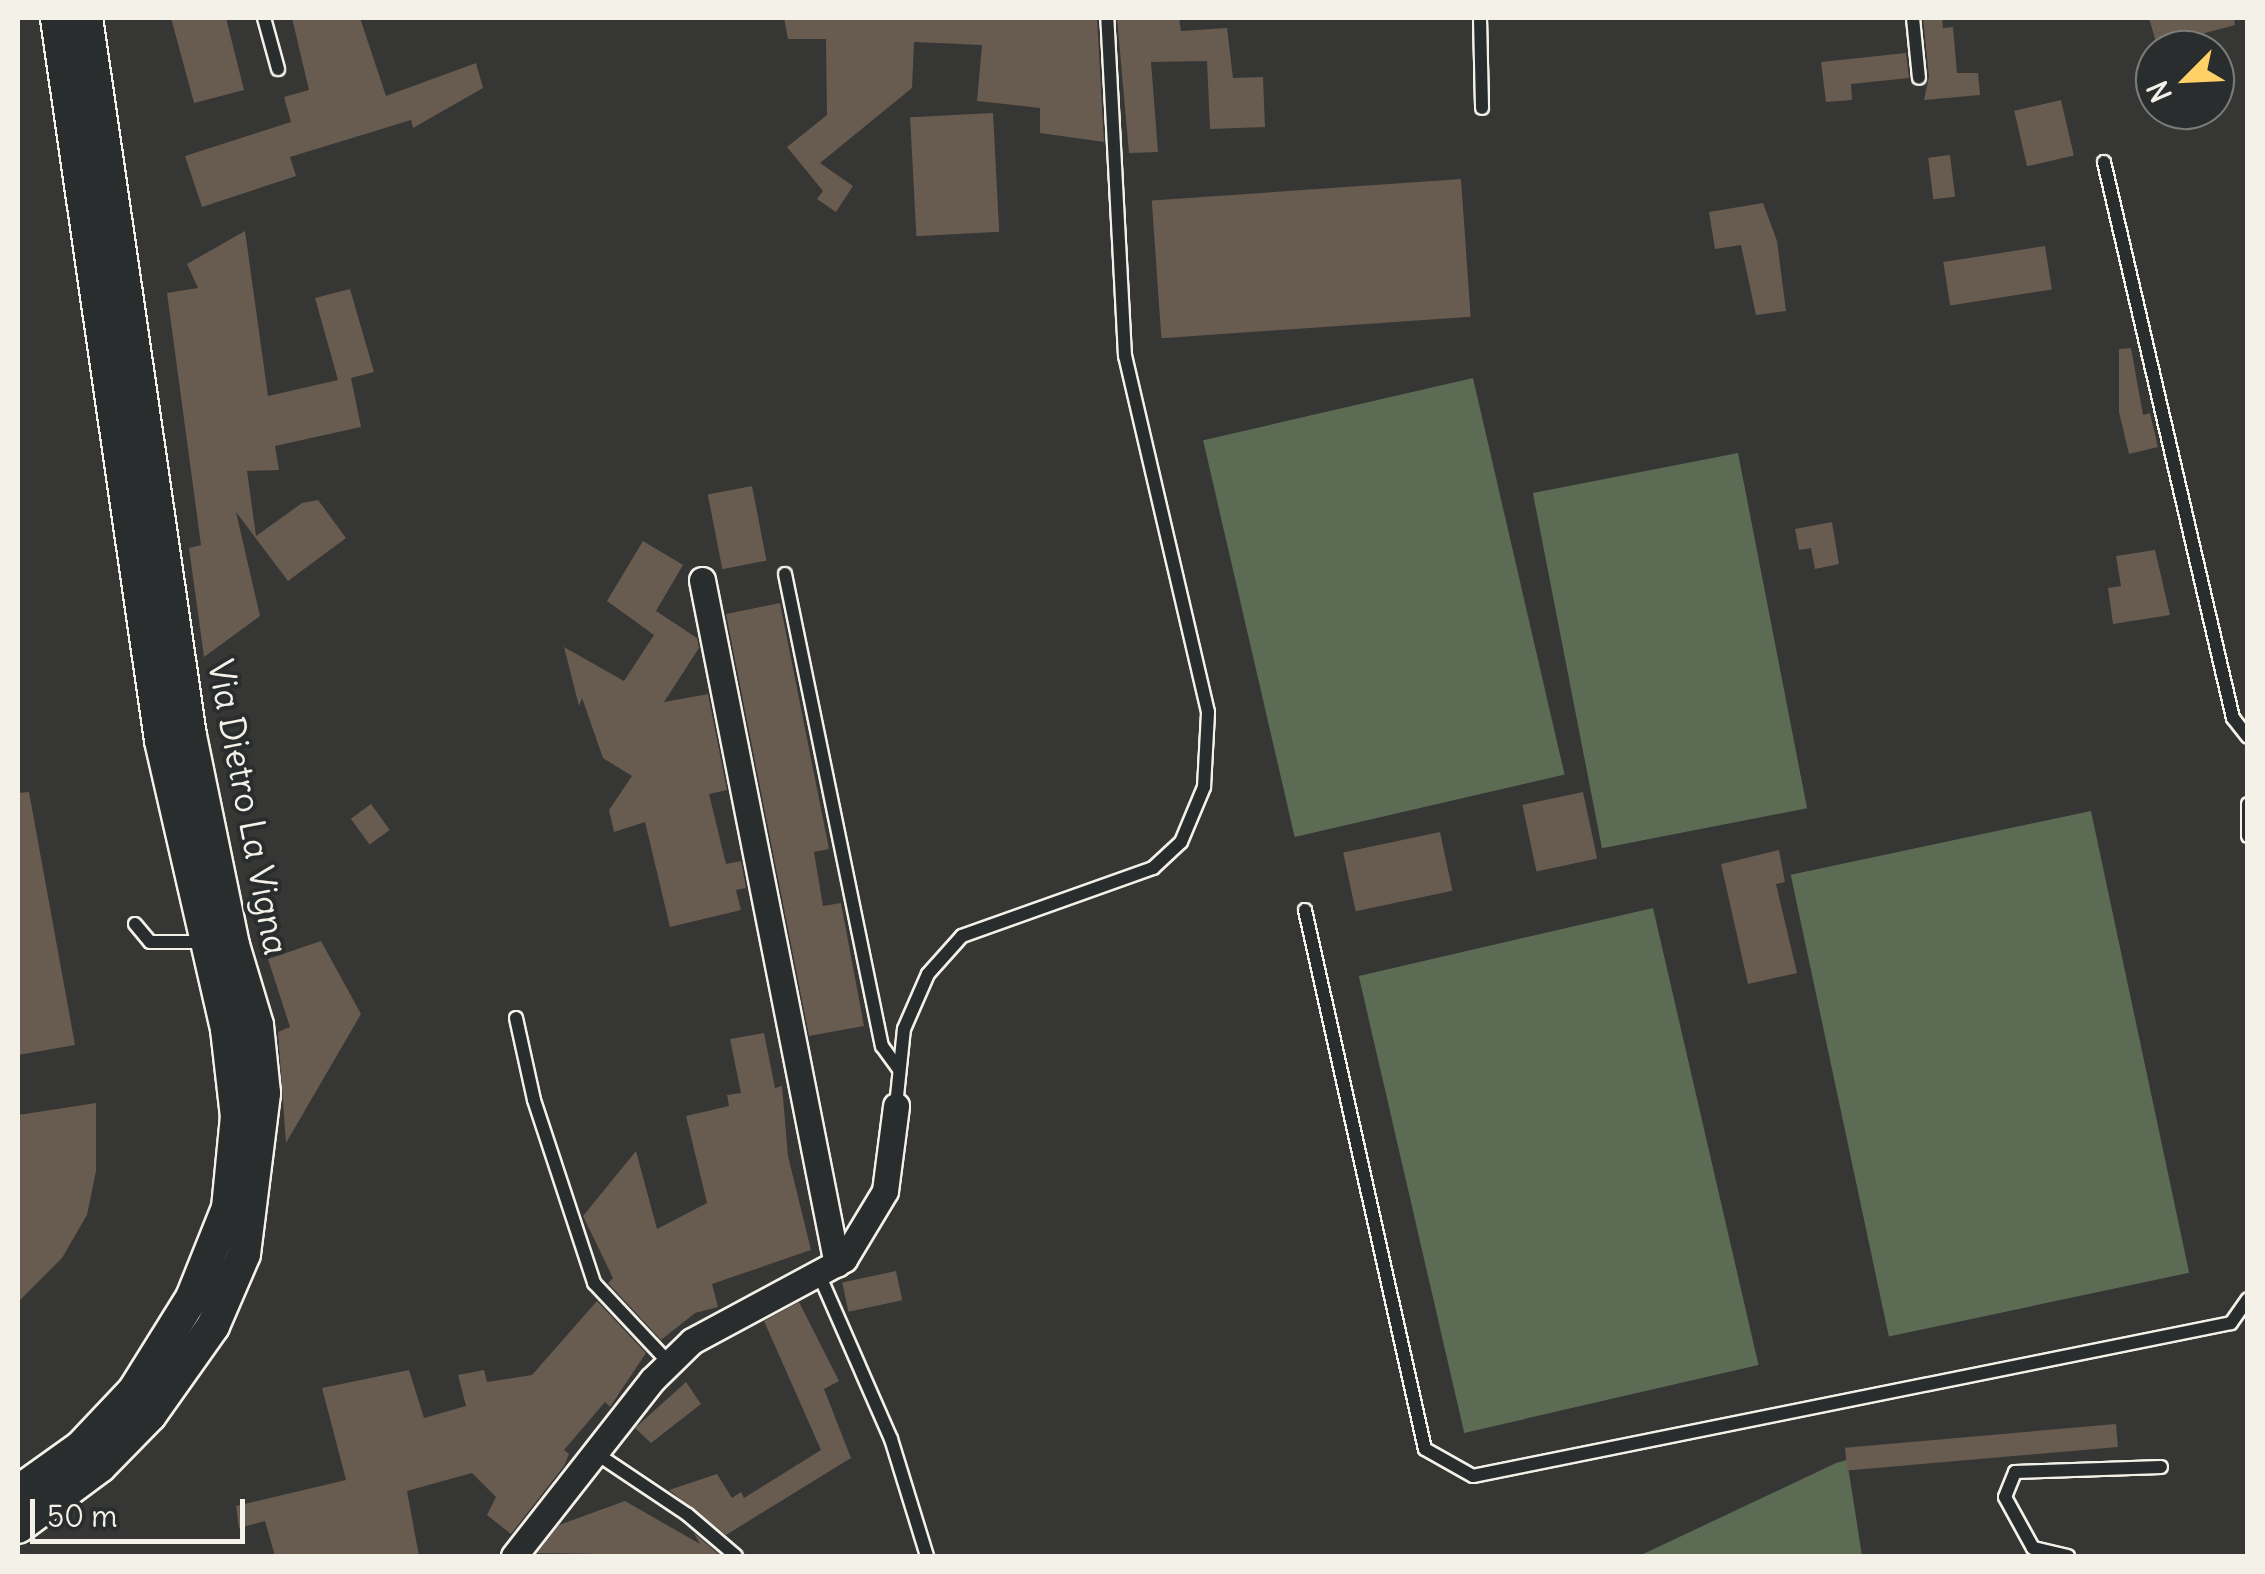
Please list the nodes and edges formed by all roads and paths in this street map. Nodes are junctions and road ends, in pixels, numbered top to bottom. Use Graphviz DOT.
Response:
graph roads {
  1 [pos="57,18"];
  2 [pos="86,18"];
  3 [pos="264,18"];
  4 [pos="1107,18"];
  5 [pos="1480,18"];
  6 [pos="1913,18"];
  7 [pos="278,69"];
  8 [pos="1919,78"];
  9 [pos="1482,108"];
  10 [pos="2104,162"];
  11 [pos="786,574"];
  12 [pos="702,580"];
  13 [pos="2248,737"];
  14 [pos="2248,804"];
  15 [pos="2248,836"];
  16 [pos="1305,910"];
  17 [pos="135,924"];
  18 [pos="206,942"];
  19 [pos="516,1018"];
  20 [pos="899,1069"];
  21 [pos="896,1106"];
  22 [pos="828,1268"];
  23 [pos="2248,1298"];
  24 [pos="669,1363"];
  25 [pos="594,1452"];
  26 [pos="2160,1467"];
  27 [pos="18,1492"];
  28 [pos="18,1528"];
  29 [pos="514,1556"];
  30 [pos="736,1556"];
  31 [pos="927,1556"];
  32 [pos="2068,1556"];
  1 -- 18 [label="street, Via Dietro La Vigna"];
  2 -- 28 [label="street, Via Dietro La Vigna"];
  3 -- 7 [label="lane"];
  4 -- 20 [label="lane"];
  5 -- 9 [label="lane"];
  6 -- 8 [label="lane"];
  10 -- 13 [label="lane"];
  11 -- 20 [label="lane"];
  12 -- 22 [label="street"];
  14 -- 15 [label="lane"];
  16 -- 23 [label="lane"];
  17 -- 18 [label="lane"];
  18 -- 27 [label="street, Via Dietro La Vigna"];
  19 -- 24 [label="lane"];
  20 -- 21 [label="lane"];
  21 -- 22 [label="street"];
  22 -- 24 [label="street"];
  22 -- 31 [label="lane"];
  24 -- 25 [label="street"];
  25 -- 29 [label="street"];
  25 -- 30 [label="lane"];
  26 -- 32 [label="lane"];
}
